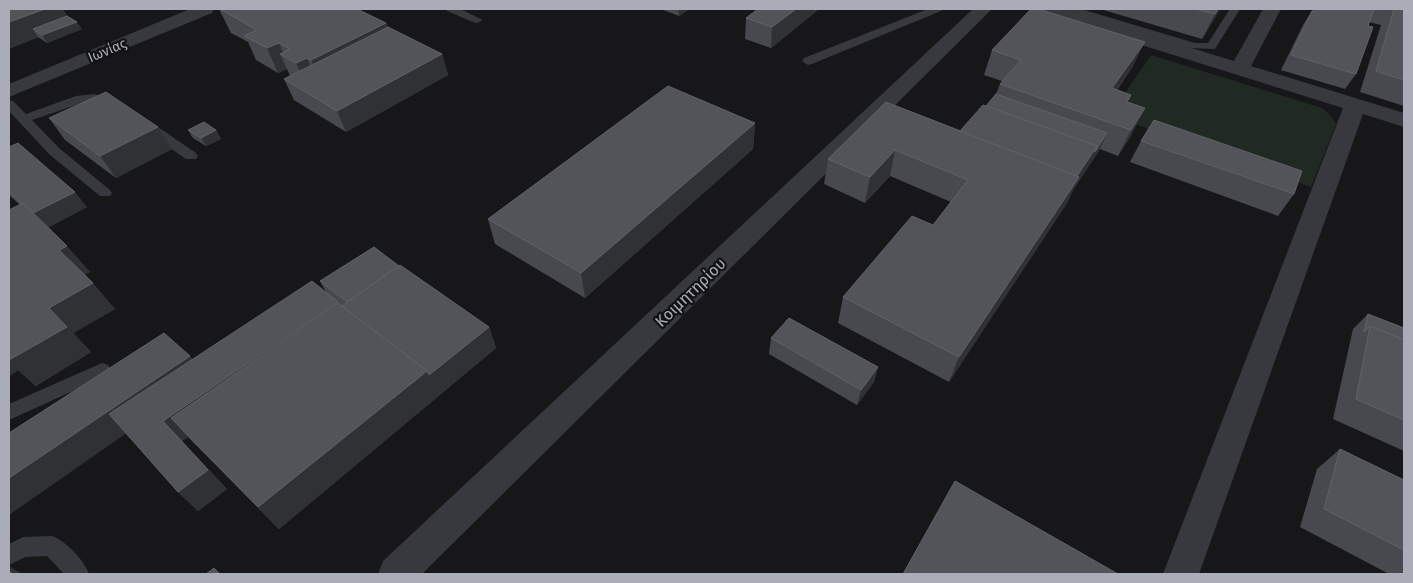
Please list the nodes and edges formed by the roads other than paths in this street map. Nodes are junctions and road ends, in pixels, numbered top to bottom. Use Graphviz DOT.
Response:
graph roads {
  1 [pos="205,9"];
  2 [pos="451,9"];
  3 [pos="936,9"];
  4 [pos="983,9"];
  5 [pos="1046,9"];
  6 [pos="1070,9"];
  7 [pos="1235,9"];
  8 [pos="1272,9"];
  9 [pos="477,20"];
  10 [pos="808,61"];
  11 [pos="1239,68"];
  12 [pos="9,91"];
  13 [pos="9,104"];
  14 [pos="1355,105"];
  15 [pos="122,109"];
  16 [pos="23,119"];
  17 [pos="138,120"];
  18 [pos="1404,120"];
  19 [pos="191,156"];
  20 [pos="105,193"];
  21 [pos="102,370"];
  22 [pos="9,412"];
  23 [pos="9,555"];
  24 [pos="78,574"];
  25 [pos="396,574"];
  26 [pos="1181,574"];
  1 -- 12 [label="street, Ιωνίας"];
  2 -- 9 [label="lane"];
  3 -- 10 [label="lane"];
  4 -- 25 [label="street, Κοιμητηρίου"];
  5 -- 11 [label="street"];
  6 -- 7 [label="lane"];
  8 -- 11 [label="street"];
  11 -- 14 [label="street"];
  13 -- 16 [label="lane"];
  14 -- 18 [label="street"];
  14 -- 26 [label="street"];
  15 -- 16 [label="lane"];
  16 -- 20 [label="lane"];
  17 -- 19 [label="lane"];
  21 -- 22 [label="lane"];
  23 -- 24 [label="lane"];
}
